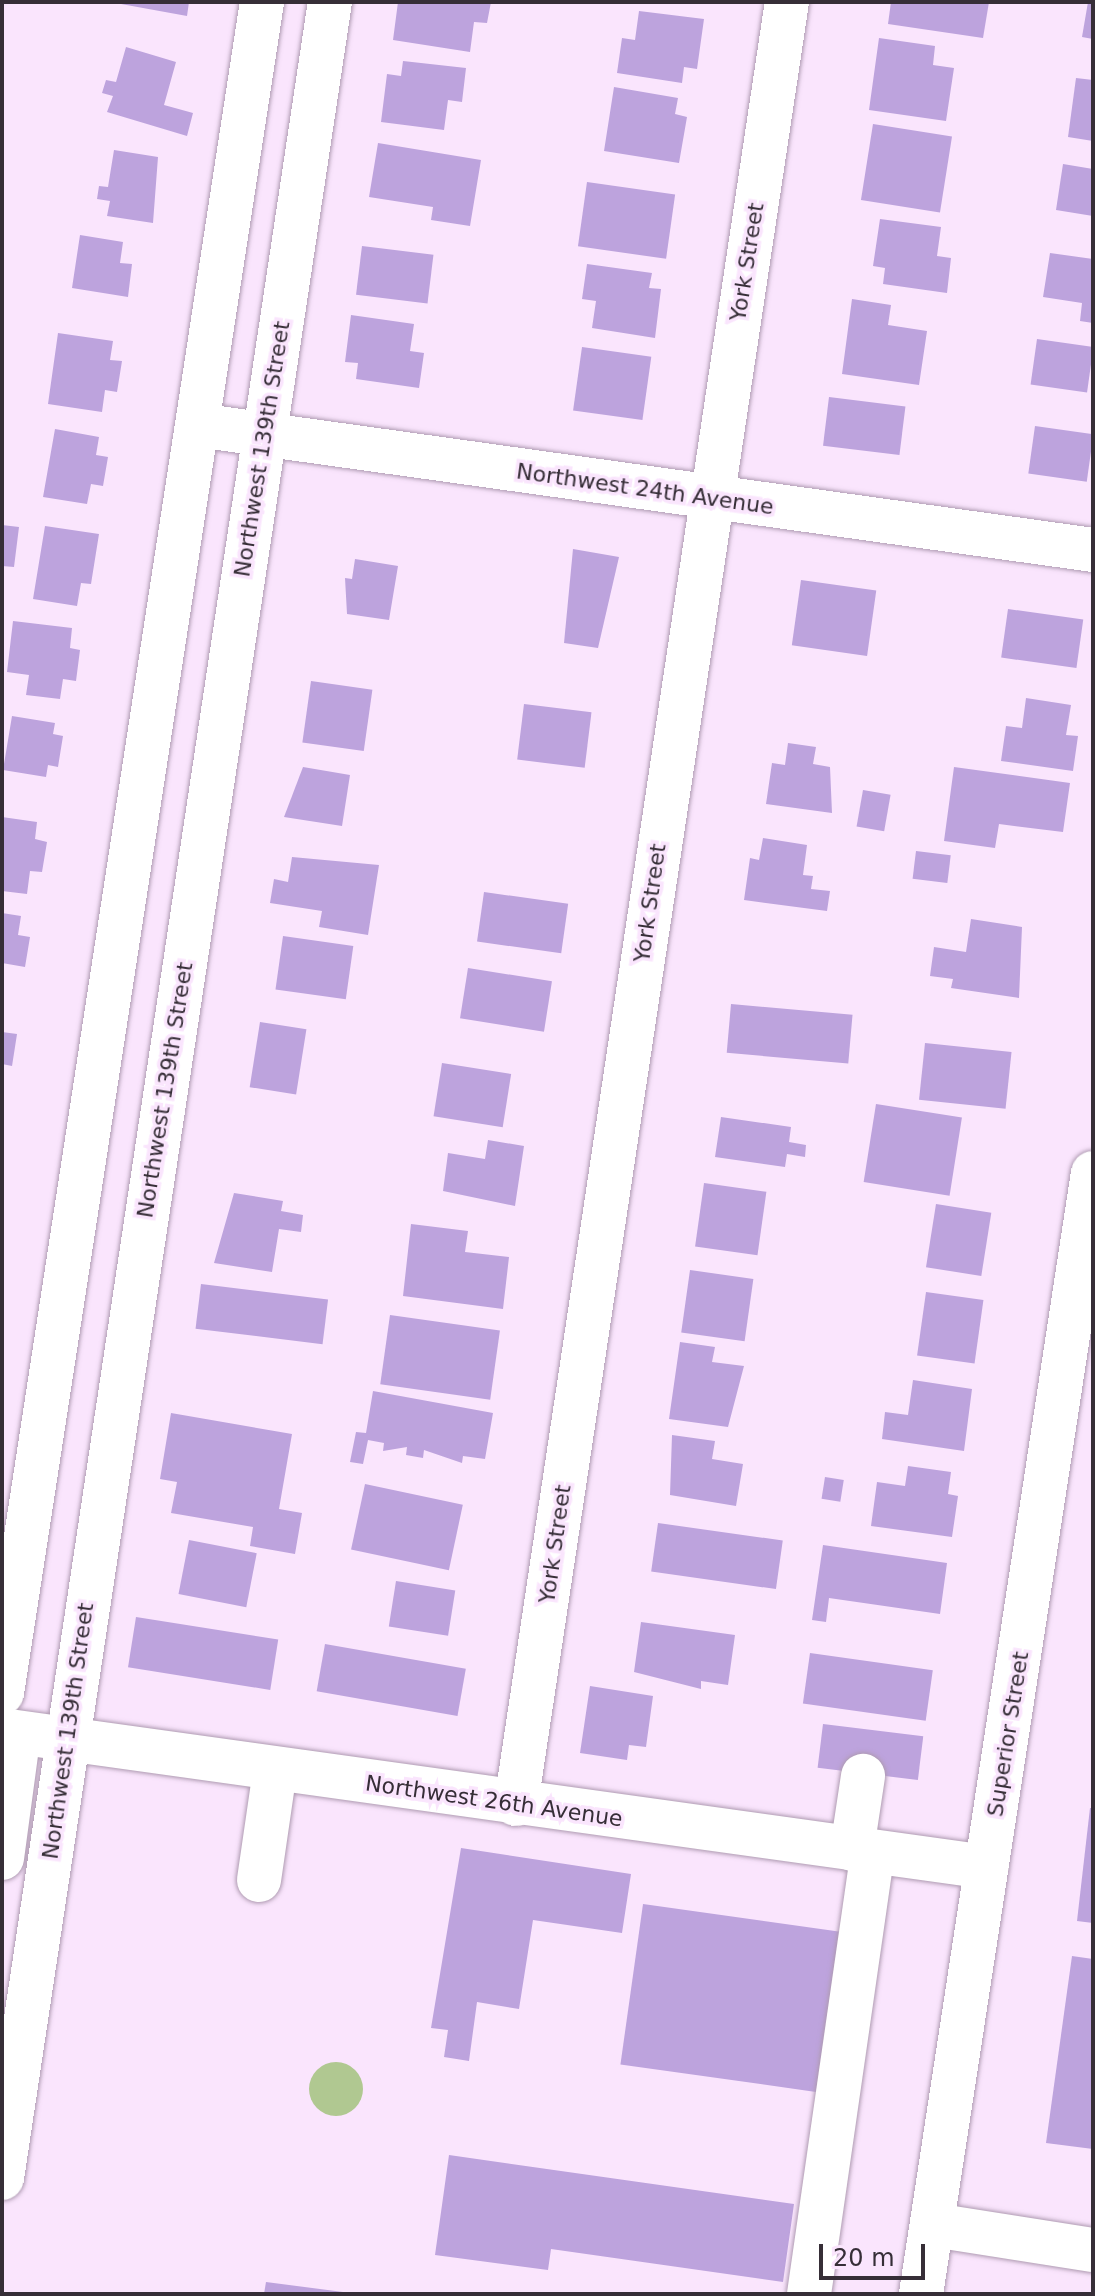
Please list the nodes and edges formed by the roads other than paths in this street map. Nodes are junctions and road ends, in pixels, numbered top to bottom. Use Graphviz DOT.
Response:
graph roads {
  1 [pos="262,2"];
  2 [pos="330,2"];
  3 [pos="787,2"];
  4 [pos="197,425"];
  5 [pos="264,434"];
  6 [pos="710,499"];
  7 [pos="1093,550"];
  8 [pos="103,1036"];
  9 [pos="171,1049"];
  10 [pos="1093,1173"];
  11 [pos="2,1693"];
  12 [pos="11,1732"];
  13 [pos="66,1740"];
  14 [pos="275,1770"];
  15 [pos="8,1776"];
  16 [pos="863,1776"];
  17 [pos="60,1784"];
  18 [pos="516,1804"];
  19 [pos="862,1850"];
  20 [pos="2,1858"];
  21 [pos="987,1867"];
  22 [pos="259,1880"];
  23 [pos="6,2129"];
  24 [pos="2,2178"];
  25 [pos="933,2225"];
  26 [pos="1093,2250"];
  27 [pos="809,2294"];
  28 [pos="921,2294"];
  1 -- 4 [label="street"];
  2 -- 5 [label="street, Northwest 139th Street"];
  3 -- 6 [label="street, York Street"];
  4 -- 5 [label="street, Northwest 24th Avenue"];
  4 -- 8 [label="street"];
  5 -- 6 [label="street, Northwest 24th Avenue"];
  5 -- 9 [label="street, Northwest 139th Street"];
  6 -- 7 [label="street, Northwest 24th Avenue"];
  6 -- 18 [label="street, York Street"];
  8 -- 9 [label="street"];
  8 -- 11 [label="street"];
  9 -- 13 [label="street, Northwest 139th Street"];
  10 -- 21 [label="street, Superior Street"];
  12 -- 13 [label="street, Northwest 26th Avenue"];
  12 -- 15 [label="street"];
  13 -- 14 [label="street, Northwest 26th Avenue"];
  13 -- 17 [label="street, Northwest 139th Street"];
  14 -- 18 [label="street, Northwest 26th Avenue"];
  14 -- 22 [label="street"];
  15 -- 17 [label="street"];
  15 -- 20 [label="street"];
  16 -- 19 [label="street"];
  17 -- 23 [label="street, Northwest 139th Street"];
  18 -- 19 [label="street, Northwest 26th Avenue"];
  19 -- 21 [label="street, Northwest 26th Avenue"];
  19 -- 27 [label="street"];
  21 -- 25 [label="street, Superior Street"];
  23 -- 24 [label="street, Northwest 139th Street"];
  25 -- 26 [label="street"];
  25 -- 28 [label="street, Superior Street"];
}
